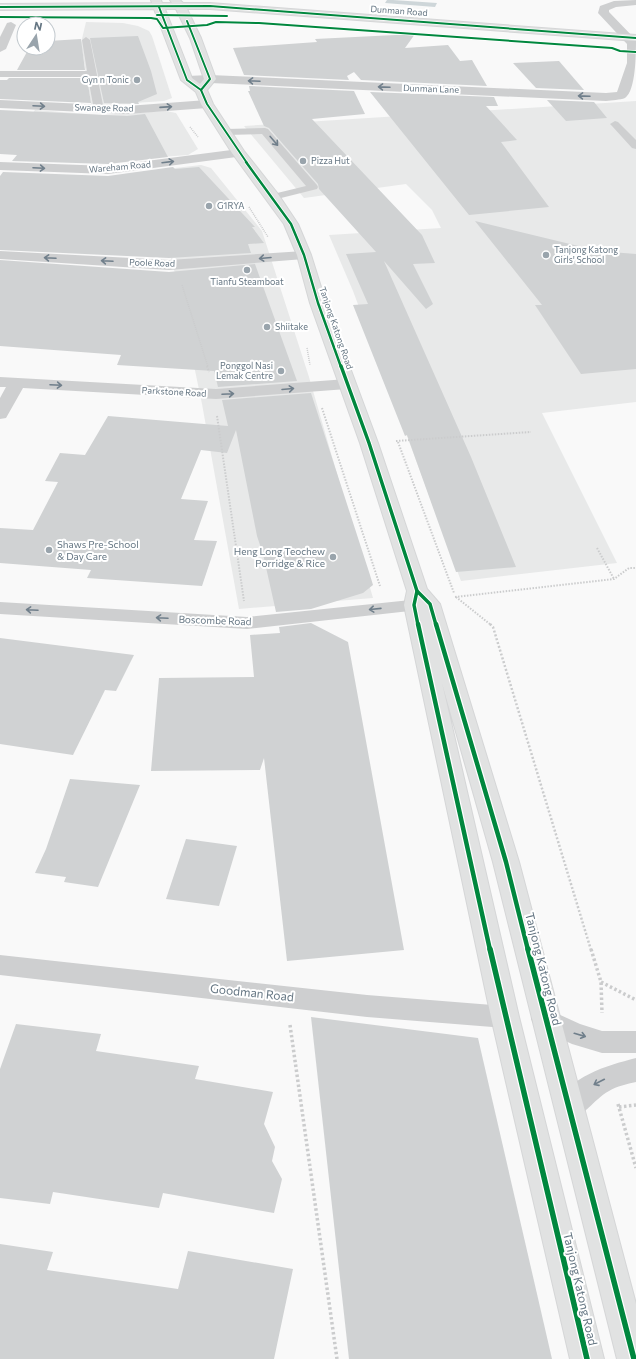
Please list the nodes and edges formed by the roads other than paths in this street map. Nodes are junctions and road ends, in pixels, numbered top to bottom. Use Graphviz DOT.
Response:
graph roads {
  1 [pos="636,2"];
  2 [pos="0,7"];
  3 [pos="159,7"];
  4 [pos="180,7"];
  5 [pos="0,14"];
  6 [pos="11,25"];
  7 [pos="86,40"];
  8 [pos="633,41"];
  9 [pos="0,48"];
  10 [pos="0,74"];
  11 [pos="92,74"];
  12 [pos="210,79"];
  13 [pos="187,80"];
  14 [pos="200,90"];
  15 [pos="0,104"];
  16 [pos="207,104"];
  17 [pos="99,110"];
  18 [pos="615,124"];
  19 [pos="226,132"];
  20 [pos="636,145"];
  21 [pos="239,153"];
  22 [pos="0,166"];
  23 [pos="273,197"];
  24 [pos="0,255"];
  25 [pos="304,255"];
  26 [pos="8,382"];
  27 [pos="347,384"];
  28 [pos="0,414"];
  29 [pos="420,600"];
  30 [pos="0,608"];
  31 [pos="0,965"];
  32 [pos="505,1017"];
  33 [pos="545,1018"];
  34 [pos="636,1042"];
  35 [pos="623,1073"];
  36 [pos="569,1107"];
  37 [pos="587,1359"];
  38 [pos="634,1359"];
  1 -- 8 [label="street"];
  2 -- 3 [label="main road, Dunman Road"];
  3 -- 4 [label="main road, Dunman Road"];
  3 -- 5 [label="main road, Dunman Road"];
  3 -- 13 [label="main road"];
  4 -- 8 [label="main road, Dunman Road"];
  4 -- 12 [label="main road"];
  6 -- 9 [label="street"];
  7 -- 11 [label="lane"];
  8 -- 12 [label="street, Dunman Lane, one-way"];
  10 -- 11 [label="lane"];
  11 -- 17 [label="lane"];
  12 -- 13 [label="street, Dunman Lane"];
  12 -- 14 [label="main road"];
  13 -- 14 [label="main road, Tanjong Katong Road"];
  14 -- 16 [label="main road, Tanjong Katong Road"];
  15 -- 17 [label="street, Swanage Road, one-way"];
  17 -- 16 [label="street, Swanage Road, one-way"];
  16 -- 19 [label="main road, Tanjong Katong Road"];
  18 -- 20 [label="lane"];
  19 -- 21 [label="main road, Tanjong Katong Road"];
  19 -- 23 [label="lane, one-way"];
  22 -- 21 [label="street, Wareham Road, one-way"];
  21 -- 23 [label="main road, Tanjong Katong Road"];
  23 -- 25 [label="main road, Tanjong Katong Road"];
  25 -- 24 [label="street, Poole Road, one-way"];
  25 -- 27 [label="main road, Tanjong Katong Road"];
  26 -- 27 [label="street, Parkstone Road, one-way"];
  26 -- 28 [label="street"];
  27 -- 29 [label="main road, Tanjong Katong Road"];
  29 -- 30 [label="street, Boscombe Road, one-way"];
  29 -- 32 [label="main road, Tanjong Katong Road"];
  29 -- 33 [label="main road, Tanjong Katong Road"];
  31 -- 32 [label="street, Goodman Road"];
  32 -- 37 [label="main road, Tanjong Katong Road"];
  33 -- 34 [label="street, one-way"];
  33 -- 36 [label="main road, Tanjong Katong Road"];
  35 -- 36 [label="street, one-way"];
  36 -- 38 [label="main road, Tanjong Katong Road"];
}
